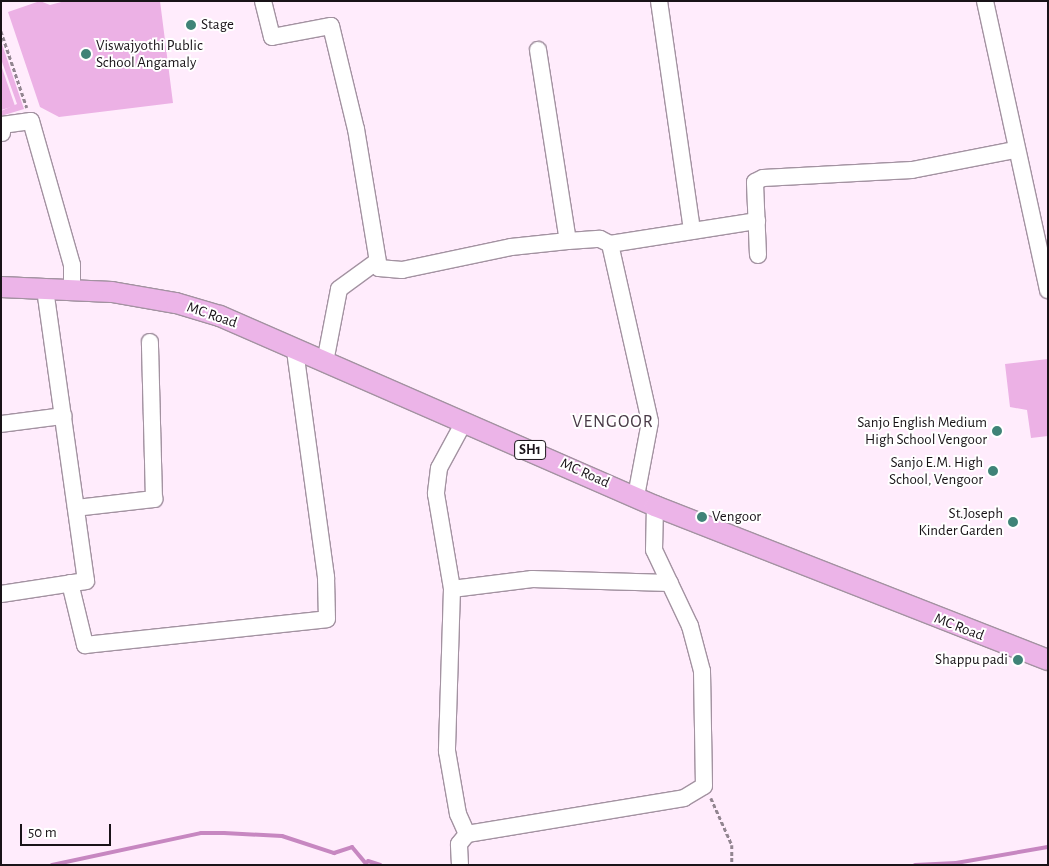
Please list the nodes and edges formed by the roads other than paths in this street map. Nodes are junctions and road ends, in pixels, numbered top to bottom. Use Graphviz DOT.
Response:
graph roads {
  1 [pos="263,1"];
  2 [pos="659,1"];
  3 [pos="984,1"];
  4 [pos="538,50"];
  5 [pos="2,128"];
  6 [pos="1015,150"];
  7 [pos="756,221"];
  8 [pos="692,231"];
  9 [pos="568,241"];
  10 [pos="610,244"];
  11 [pos="1043,252"];
  12 [pos="758,255"];
  13 [pos="376,262"];
  14 [pos="1,286"];
  15 [pos="46,288"];
  16 [pos="72,289"];
  17 [pos="1048,290"];
  18 [pos="150,342"];
  19 [pos="295,350"];
  20 [pos="325,362"];
  21 [pos="63,416"];
  22 [pos="464,422"];
  23 [pos="1,424"];
  24 [pos="636,496"];
  25 [pos="655,506"];
  26 [pos="76,508"];
  27 [pos="70,583"];
  28 [pos="670,583"];
  29 [pos="452,589"];
  30 [pos="1,594"];
  31 [pos="1048,660"];
  32 [pos="467,834"];
  33 [pos="460,864"];
  1 -- 13 [label="street"];
  2 -- 8 [label="street"];
  3 -- 6 [label="street"];
  4 -- 9 [label="street"];
  5 -- 16 [label="street"];
  6 -- 7 [label="street"];
  6 -- 11 [label="street"];
  7 -- 8 [label="street"];
  7 -- 12 [label="street"];
  8 -- 10 [label="street"];
  9 -- 10 [label="street"];
  9 -- 13 [label="street"];
  10 -- 24 [label="street"];
  11 -- 17 [label="street"];
  13 -- 20 [label="street"];
  14 -- 15 [label="main road, MC Road / SH1"];
  15 -- 16 [label="main road, MC Road / SH1"];
  15 -- 21 [label="street"];
  16 -- 19 [label="main road, MC Road / SH1"];
  18 -- 26 [label="street"];
  19 -- 20 [label="main road, MC Road / SH1"];
  19 -- 27 [label="street"];
  20 -- 22 [label="main road, MC Road / SH1"];
  21 -- 23 [label="street"];
  21 -- 26 [label="street"];
  22 -- 24 [label="main road, MC Road / SH1"];
  22 -- 29 [label="street"];
  24 -- 25 [label="main road, MC Road / SH1"];
  25 -- 28 [label="street"];
  25 -- 31 [label="main road, MC Road / SH1"];
  26 -- 27 [label="street"];
  27 -- 30 [label="street"];
  28 -- 29 [label="street"];
  28 -- 32 [label="street"];
  29 -- 32 [label="street"];
  32 -- 33 [label="street"];
}
